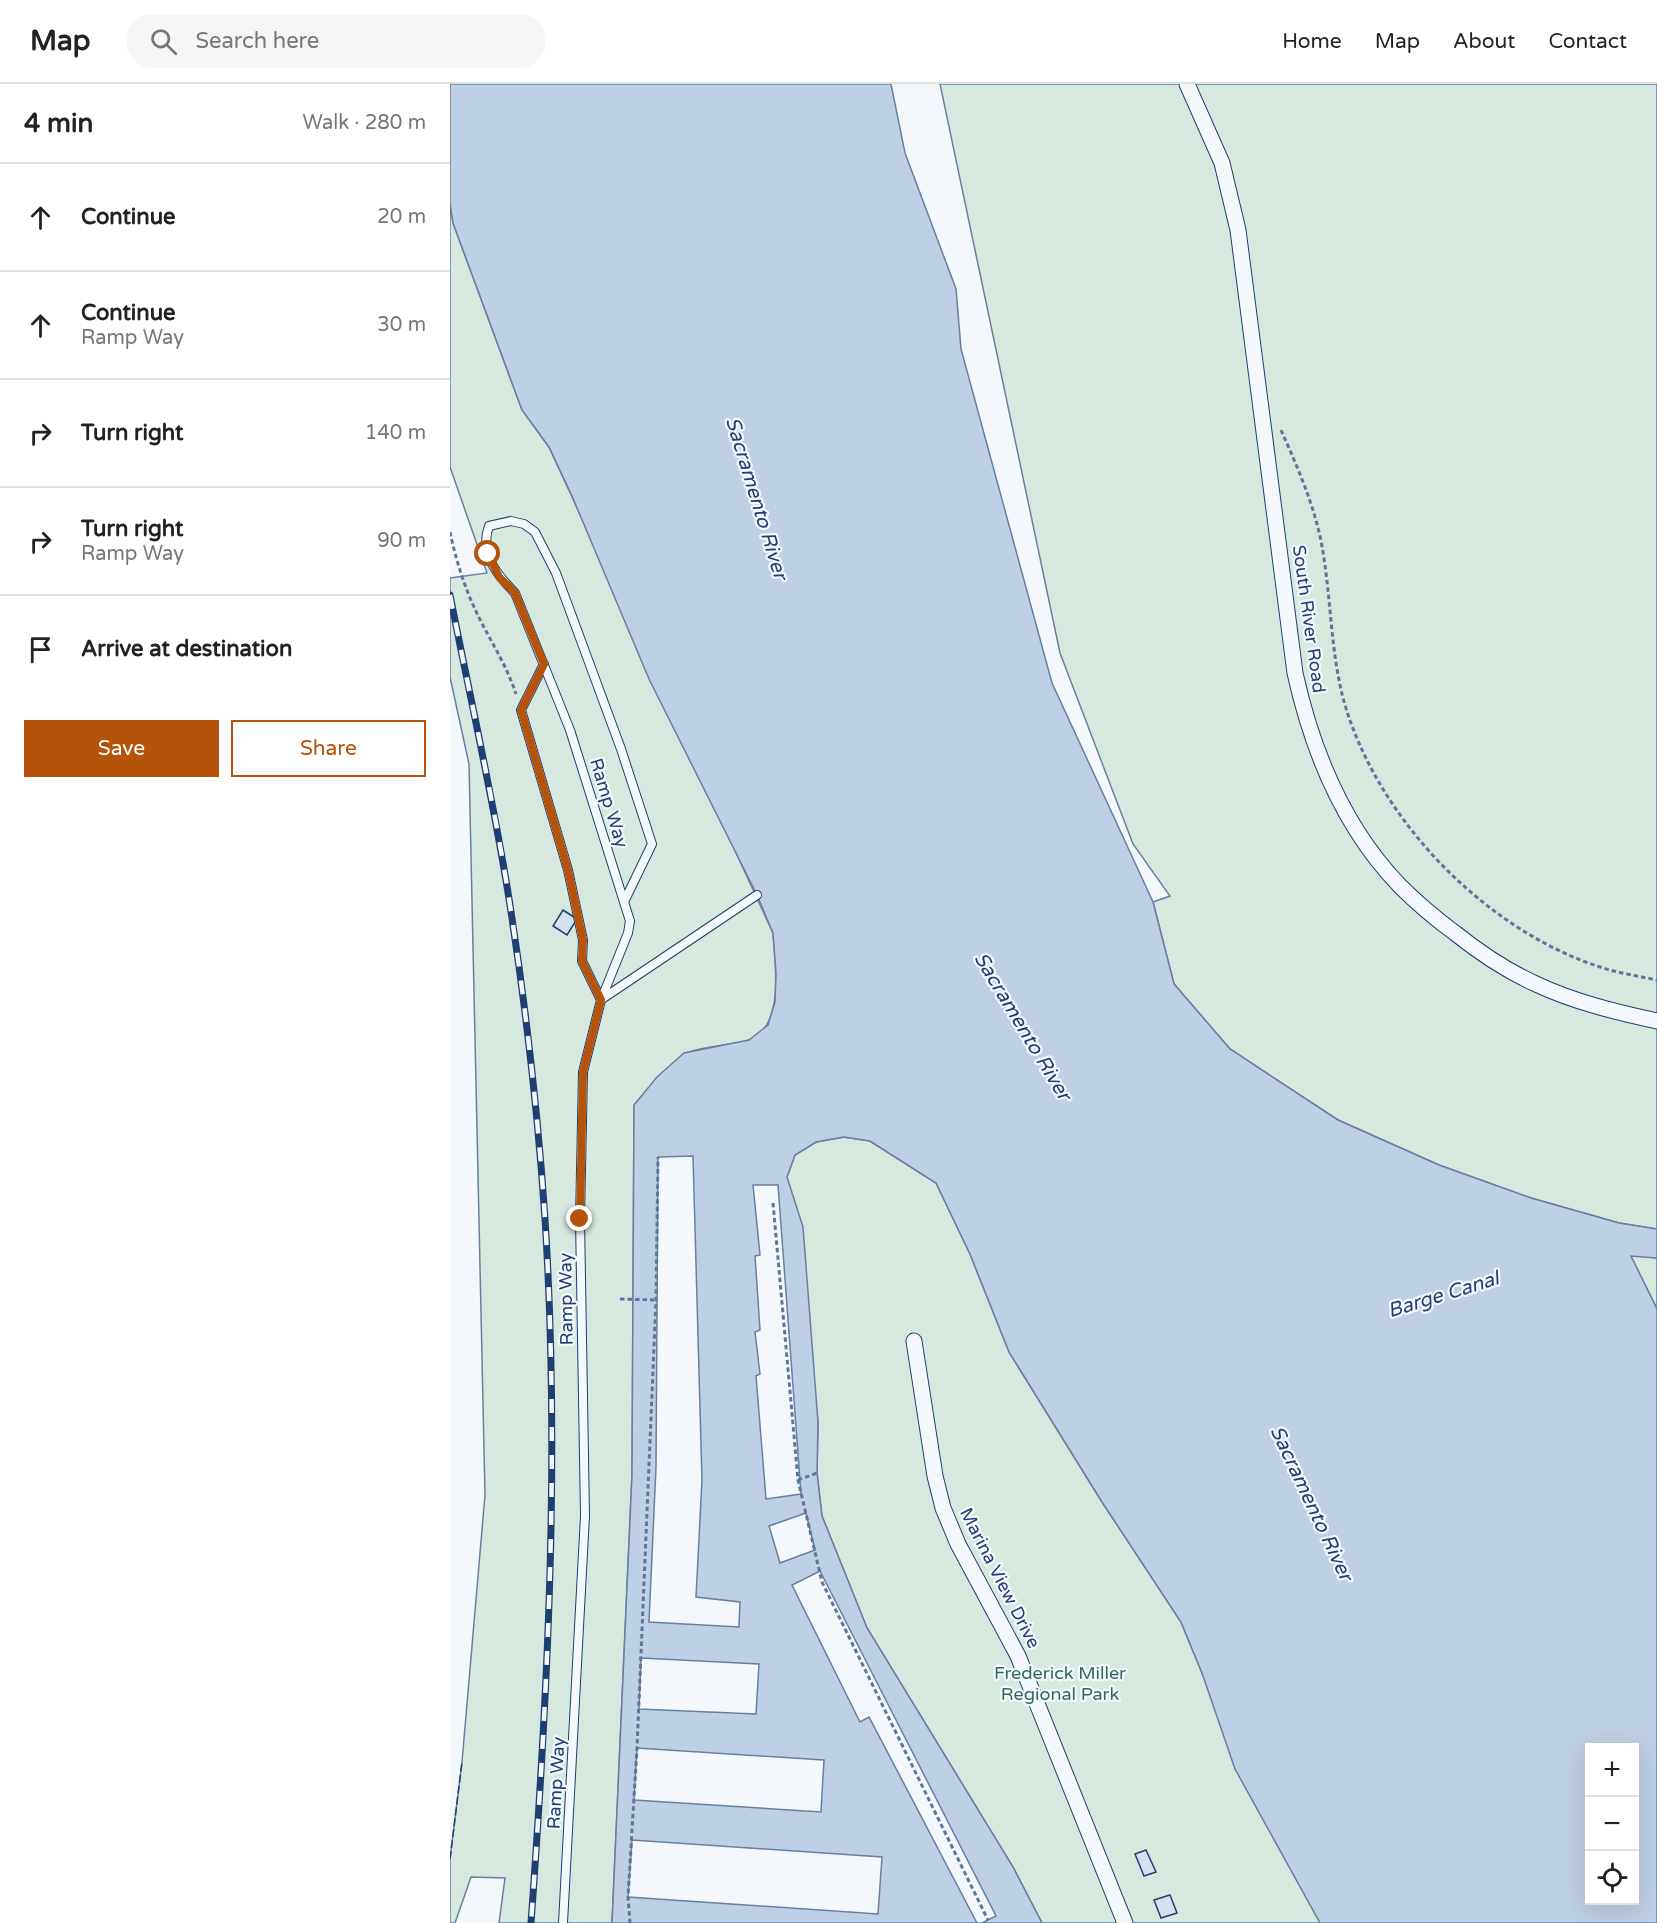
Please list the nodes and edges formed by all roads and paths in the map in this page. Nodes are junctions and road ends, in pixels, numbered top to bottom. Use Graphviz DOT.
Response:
graph roads {
  1 [pos="1187,84"];
  2 [pos="1278,423"];
  3 [pos="450,532"];
  4 [pos="544,664"];
  5 [pos="521,710"];
  6 [pos="757,895"];
  7 [pos="624,902"];
  8 [pos="1657,980"];
  9 [pos="601,1000"];
  10 [pos="1657,1021"];
  11 [pos="658,1157"];
  12 [pos="773,1203"];
  13 [pos="620,1299"];
  14 [pos="656,1300"];
  15 [pos="914,1341"];
  16 [pos="817,1473"];
  17 [pos="798,1480"];
  18 [pos="988,1920"];
  19 [pos="563,1923"];
  20 [pos="630,1923"];
  21 [pos="1125,1923"];
  1 -- 10 [label="street, South River Road"];
  2 -- 8 [label="path"];
  3 -- 5 [label="path"];
  4 -- 5 [label="lane"];
  4 -- 7 [label="lane, Ramp Way"];
  4 -- 7 [label="lane, Ramp Way"];
  5 -- 9 [label="lane"];
  6 -- 9 [label="lane"];
  7 -- 9 [label="lane, Ramp Way"];
  9 -- 19 [label="lane, Ramp Way"];
  11 -- 14 [label="path"];
  12 -- 17 [label="path"];
  13 -- 14 [label="path"];
  14 -- 20 [label="path"];
  15 -- 21 [label="street, Marina View Drive"];
  16 -- 17 [label="path"];
  17 -- 18 [label="path"];
}
